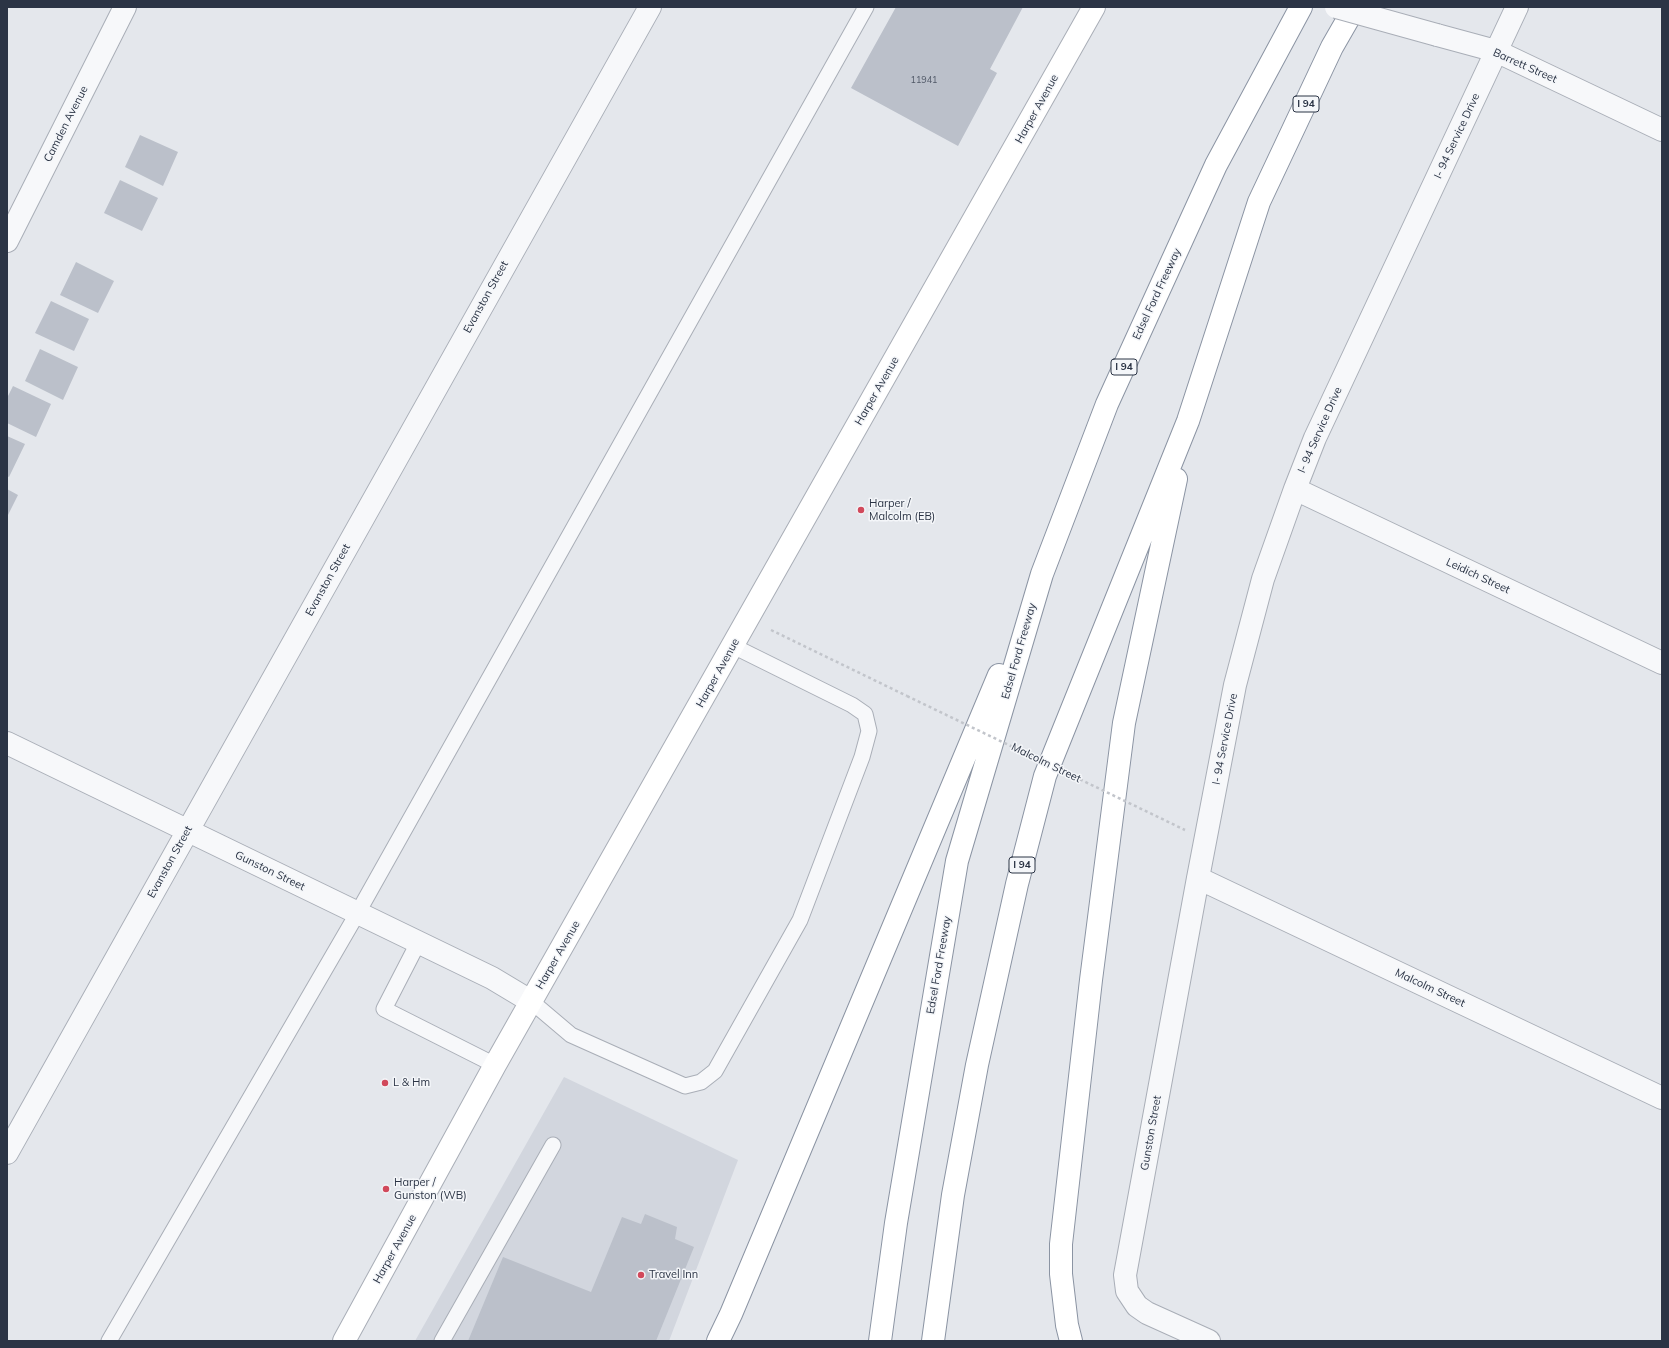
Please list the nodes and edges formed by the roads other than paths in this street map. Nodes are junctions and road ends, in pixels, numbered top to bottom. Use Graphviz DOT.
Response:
graph roads {
  1 [pos="125,7"];
  2 [pos="650,7"];
  3 [pos="866,7"];
  4 [pos="1094,7"];
  5 [pos="1301,7"];
  6 [pos="1336,7"];
  7 [pos="1355,7"];
  8 [pos="1517,7"];
  9 [pos="1496,51"];
  10 [pos="1662,130"];
  11 [pos="7,240"];
  12 [pos="1188,421"];
  13 [pos="1295,489"];
  14 [pos="1042,574"];
  15 [pos="733,646"];
  16 [pos="1662,663"];
  17 [pos="7,743"];
  18 [pos="188,830"];
  19 [pos="1198,878"];
  20 [pos="357,914"];
  21 [pos="418,943"];
  22 [pos="532,1002"];
  23 [pos="495,1065"];
  24 [pos="1662,1098"];
  25 [pos="554,1146"];
  26 [pos="7,1153"];
  27 [pos="110,1341"];
  28 [pos="344,1341"];
  29 [pos="442,1341"];
  30 [pos="718,1341"];
  31 [pos="880,1341"];
  32 [pos="933,1341"];
  33 [pos="1071,1341"];
  34 [pos="1209,1341"];
  1 -- 11 [label="street, Camden Avenue"];
  2 -- 18 [label="street, Evanston Street"];
  3 -- 20 [label="lane"];
  4 -- 15 [label="main road, Harper Avenue"];
  5 -- 14 [label="main road, Edsel Ford Freeway / I 94"];
  6 -- 9 [label="street, Barrett Street, bridge"];
  7 -- 12 [label="main road, I 94"];
  8 -- 9 [label="street, I- 94 Service Drive"];
  9 -- 10 [label="street, Barrett Street"];
  9 -- 13 [label="street, I- 94 Service Drive"];
  12 -- 32 [label="main road, I 94"];
  12 -- 33 [label="main road"];
  13 -- 16 [label="street, Leidich Street"];
  13 -- 19 [label="street, I- 94 Service Drive"];
  14 -- 30 [label="main road"];
  14 -- 31 [label="main road, Edsel Ford Freeway / I 94"];
  15 -- 22 [label="main road, Harper Avenue"];
  15 -- 22 [label="lane"];
  17 -- 18 [label="street, Gunston Street"];
  18 -- 20 [label="street, Gunston Street"];
  18 -- 26 [label="street, Evanston Street"];
  19 -- 24 [label="street, Malcolm Street"];
  19 -- 34 [label="street, Gunston Street"];
  20 -- 21 [label="street, Gunston Street"];
  20 -- 27 [label="lane"];
  21 -- 22 [label="street, Gunston Street"];
  21 -- 23 [label="lane"];
  22 -- 23 [label="main road, Harper Avenue"];
  23 -- 28 [label="main road, Harper Avenue"];
  25 -- 29 [label="lane"];
}
